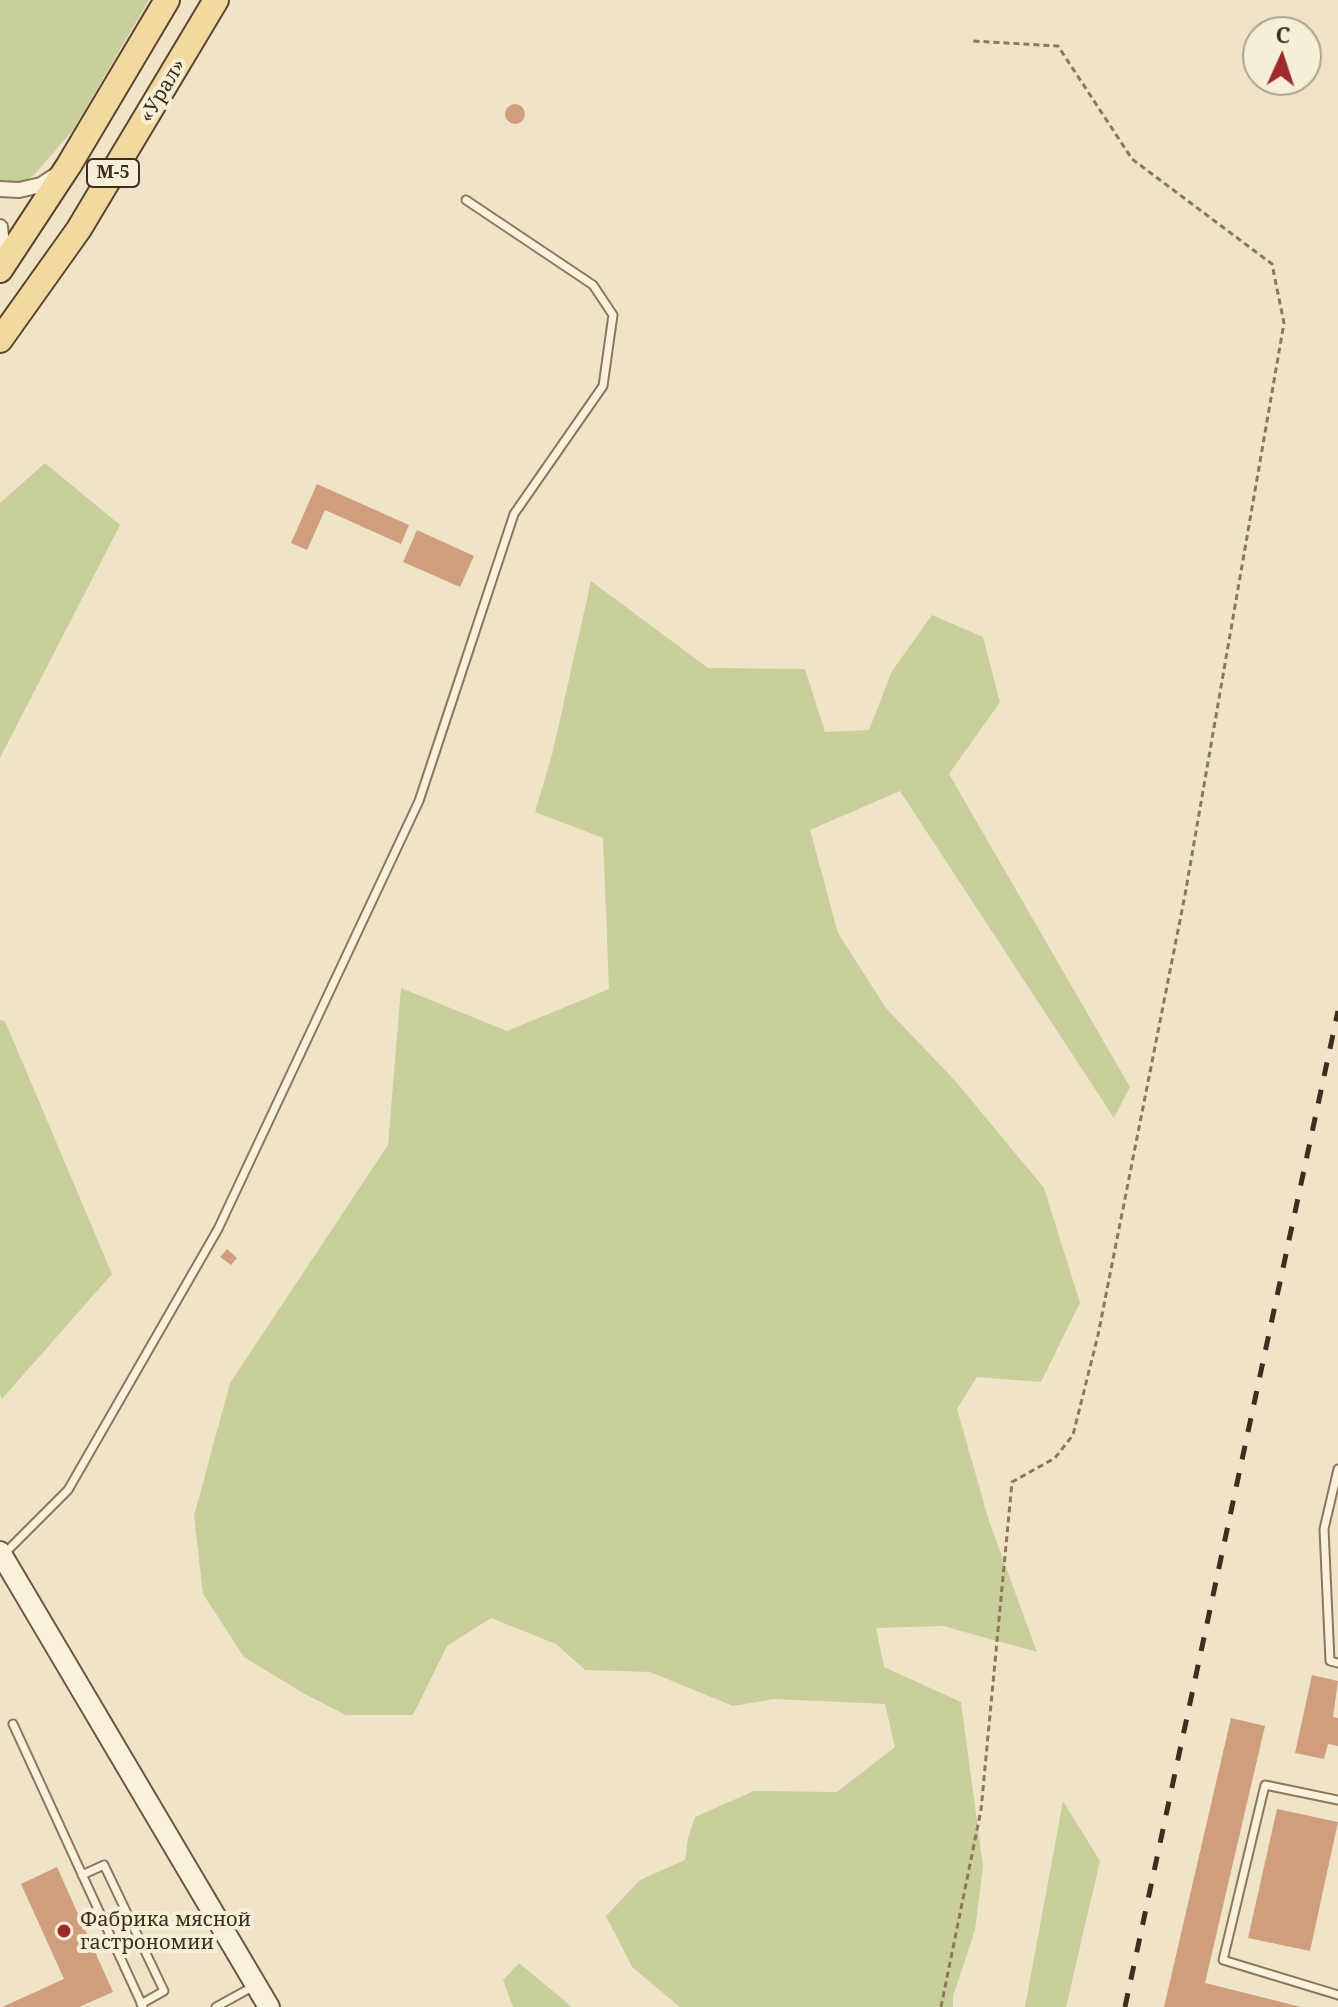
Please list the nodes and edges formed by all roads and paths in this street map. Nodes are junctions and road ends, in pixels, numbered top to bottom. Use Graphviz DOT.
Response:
graph roads {
  1 [pos="167,0"];
  2 [pos="216,0"];
  3 [pos="973,41"];
  4 [pos="69,165"];
  5 [pos="0,189"];
  6 [pos="466,200"];
  7 [pos="0,227"];
  8 [pos="2,267"];
  9 [pos="0,340"];
  10 [pos="1338,1469"];
  11 [pos="1,1554"];
  12 [pos="1338,1663"];
  13 [pos="13,1724"];
  14 [pos="1338,1800"];
  15 [pos="82,1875"];
  16 [pos="256,1985"];
  17 [pos="1338,1995"];
  18 [pos="142,2005"];
  19 [pos="216,2007"];
  20 [pos="269,2007"];
  21 [pos="941,2007"];
  1 -- 4 [label="main road, М-5"];
  2 -- 9 [label="main road, «Урал» / М-5"];
  3 -- 21 [label="path"];
  4 -- 5 [label="street"];
  4 -- 8 [label="main road, М-5"];
  6 -- 11 [label="lane"];
  7 -- 8 [label="street"];
  10 -- 12 [label="lane"];
  11 -- 16 [label="main road"];
  13 -- 15 [label="lane"];
  14 -- 17 [label="lane"];
  15 -- 18 [label="lane"];
  15 -- 18 [label="lane"];
  16 -- 19 [label="lane"];
  16 -- 20 [label="main road"];
}
